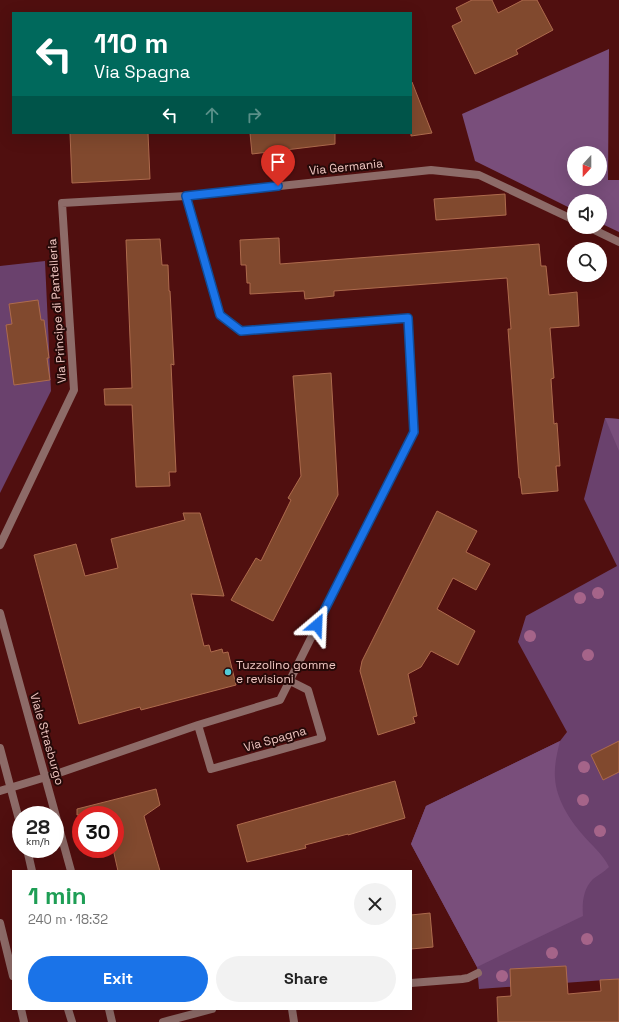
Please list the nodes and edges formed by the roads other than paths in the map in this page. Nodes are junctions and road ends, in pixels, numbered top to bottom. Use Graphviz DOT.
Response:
graph roads {
  1 [pos="186,196"];
  2 [pos="62,203"];
  3 [pos="567,217"];
  4 [pos="602,234"];
  5 [pos="619,242"];
  6 [pos="0,545"];
  7 [pos="0,613"];
  8 [pos="290,681"];
  9 [pos="198,725"];
  10 [pos="0,748"];
  11 [pos="46,778"];
  12 [pos="11,788"];
  13 [pos="0,791"];
  14 [pos="16,806"];
  15 [pos="29,858"];
  16 [pos="32,870"];
  17 [pos="71,870"];
  18 [pos="0,923"];
  19 [pos="12,972"];
  20 [pos="478,974"];
  21 [pos="412,983"];
  22 [pos="21,1010"];
  23 [pos="68,1010"];
  24 [pos="108,1010"];
  25 [pos="208,1010"];
  26 [pos="292,1010"];
  27 [pos="24,1022"];
  28 [pos="72,1022"];
  29 [pos="112,1022"];
  30 [pos="163,1022"];
  31 [pos="294,1022"];
  1 -- 2 [label="street, Via Germania"];
  1 -- 3 [label="street, Via Germania"];
  1 -- 8 [label="street"];
  2 -- 6 [label="street, Via Principe di Pantelleria"];
  4 -- 5 [label="street"];
  7 -- 11 [label="street, Viale Strasburgo"];
  8 -- 9 [label="street"];
  8 -- 9 [label="street, Via Spagna"];
  9 -- 11 [label="street"];
  10 -- 12 [label="street"];
  11 -- 12 [label="street"];
  11 -- 17 [label="street, Viale Strasburgo"];
  12 -- 13 [label="street"];
  12 -- 14 [label="street"];
  15 -- 16 [label="street"];
  18 -- 19 [label="street"];
  20 -- 21 [label="street"];
  22 -- 27 [label="street"];
  23 -- 28 [label="street"];
  24 -- 29 [label="street"];
  25 -- 30 [label="street"];
  26 -- 31 [label="street"];
}
